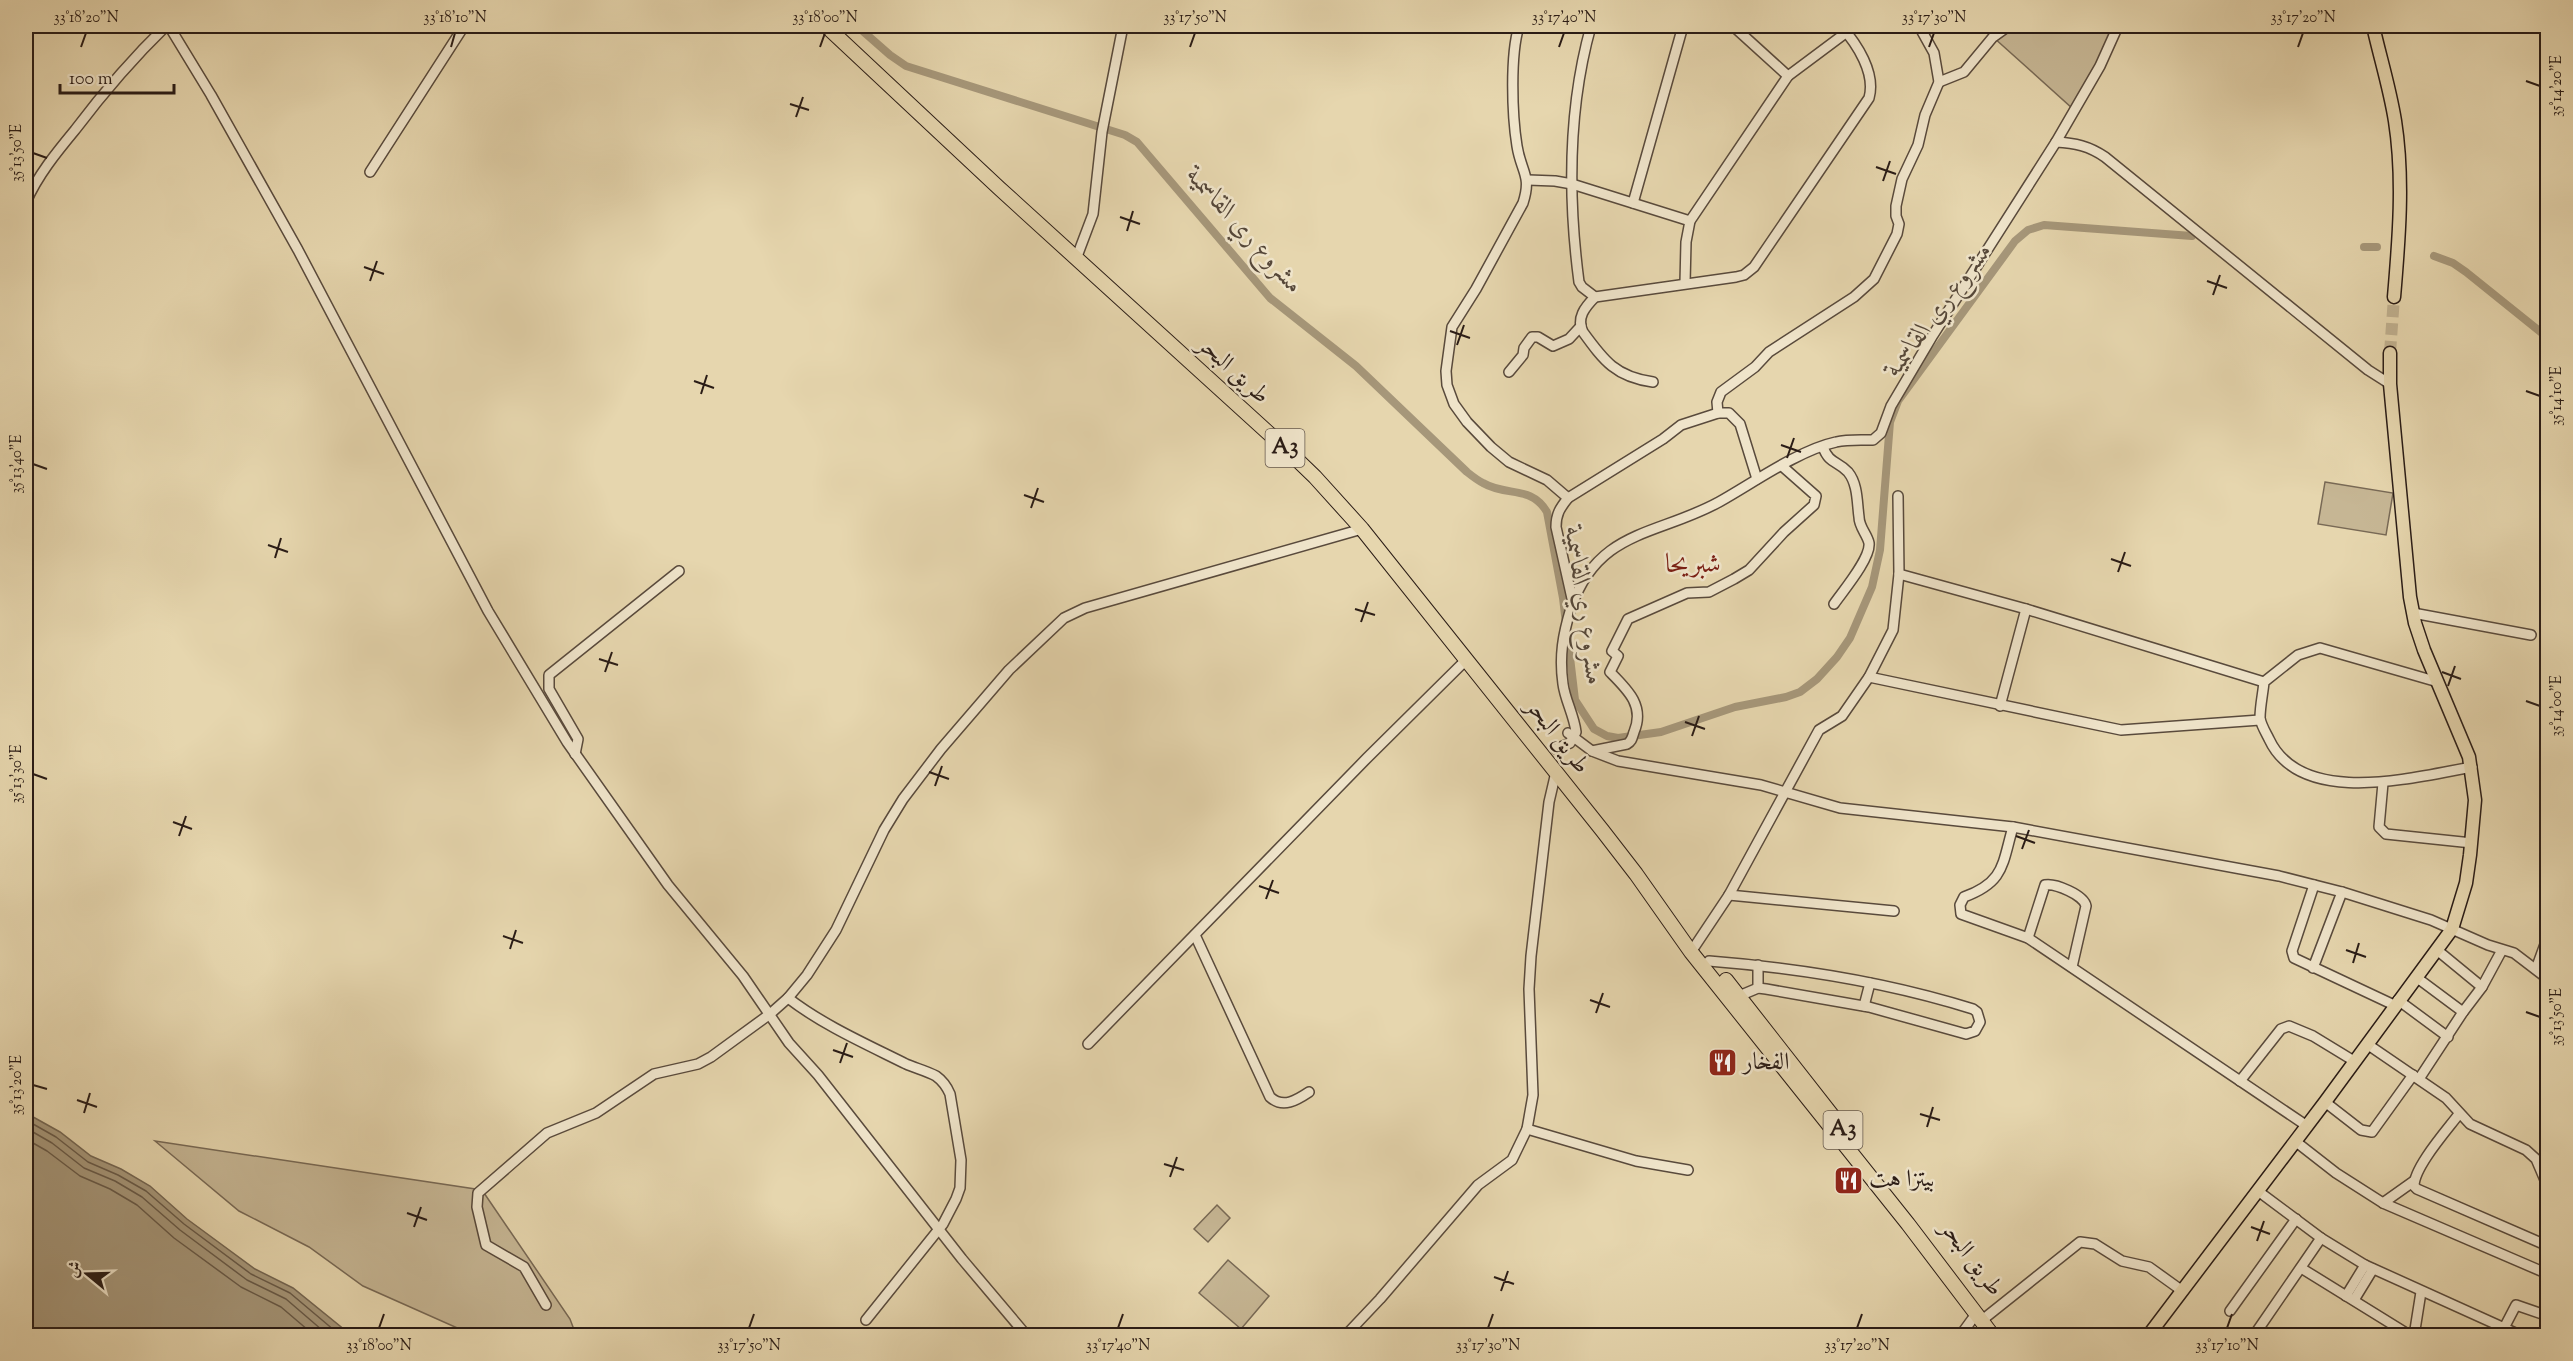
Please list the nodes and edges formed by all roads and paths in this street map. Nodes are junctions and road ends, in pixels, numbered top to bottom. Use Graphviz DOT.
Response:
graph roads {
  1 [pos="167,26"];
  2 [pos="464,26"];
  3 [pos="826,26"];
  4 [pos="1123,26"];
  5 [pos="1519,26"];
  6 [pos="1592,26"];
  7 [pos="1683,26"];
  8 [pos="1733,26"];
  9 [pos="1856,26"];
  10 [pos="1920,26"];
  11 [pos="2118,26"];
  12 [pos="2373,26"];
  13 [pos="2007,27"];
  14 [pos="1844,28"];
  15 [pos="1788,76"];
  16 [pos="1939,82"];
  17 [pos="2056,142"];
  18 [pos="370,172"];
  19 [pos="1528,180"];
  20 [pos="1572,184"];
  21 [pos="26,202"];
  22 [pos="1633,203"];
  23 [pos="1690,221"];
  24 [pos="1076,259"];
  25 [pos="1685,283"];
  26 [pos="1595,297"];
  27 [pos="2394,297"];
  28 [pos="1581,326"];
  29 [pos="2390,353"];
  30 [pos="1509,372"];
  31 [pos="1653,382"];
  32 [pos="2390,384"];
  33 [pos="1718,413"];
  34 [pos="1823,447"];
  35 [pos="1782,466"];
  36 [pos="1757,479"];
  37 [pos="1898,496"];
  38 [pos="1568,498"];
  39 [pos="1362,529"];
  40 [pos="679,571"];
  41 [pos="1899,574"];
  42 [pos="1573,603"];
  43 [pos="1834,603"];
  44 [pos="2026,609"];
  45 [pos="2413,613"];
  46 [pos="2530,635"];
  47 [pos="1466,660"];
  48 [pos="1869,677"];
  49 [pos="2264,682"];
  50 [pos="2438,682"];
  51 [pos="2000,706"];
  52 [pos="2260,720"];
  53 [pos="1571,736"];
  54 [pos="1592,751"];
  55 [pos="575,754"];
  56 [pos="1545,758"];
  57 [pos="2472,767"];
  58 [pos="1556,772"];
  59 [pos="2383,783"];
  60 [pos="1787,792"];
  61 [pos="2013,827"];
  62 [pos="2472,843"];
  63 [pos="2314,885"];
  64 [pos="2342,892"];
  65 [pos="1729,895"];
  66 [pos="1894,911"];
  67 [pos="2452,929"];
  68 [pos="1196,935"];
  69 [pos="2547,936"];
  70 [pos="2028,938"];
  71 [pos="1693,949"];
  72 [pos="2437,950"];
  73 [pos="2502,950"];
  74 [pos="1709,962"];
  75 [pos="1758,965"];
  76 [pos="2072,967"];
  77 [pos="2313,968"];
  78 [pos="2536,969"];
  79 [pos="2416,977"];
  80 [pos="2547,979"];
  81 [pos="1870,983"];
  82 [pos="2482,987"];
  83 [pos="1758,988"];
  84 [pos="1732,991"];
  85 [pos="788,998"];
  86 [pos="2396,1003"];
  87 [pos="1864,1006"];
  88 [pos="2463,1012"];
  89 [pos="770,1014"];
  90 [pos="2448,1037"];
  91 [pos="1088,1044"];
  92 [pos="2367,1044"];
  93 [pos="2354,1061"];
  94 [pos="2416,1077"];
  95 [pos="2240,1081"];
  96 [pos="1309,1092"];
  97 [pos="2325,1102"];
  98 [pos="2458,1114"];
  99 [pos="2307,1126"];
  100 [pos="1527,1129"];
  101 [pos="2295,1141"];
  102 [pos="1688,1170"];
  103 [pos="2414,1181"];
  104 [pos="2547,1187"];
  105 [pos="2258,1191"];
  106 [pos="2383,1203"];
  107 [pos="2296,1219"];
  108 [pos="939,1228"];
  109 [pos="2321,1238"];
  110 [pos="2547,1246"];
  111 [pos="2369,1267"];
  112 [pos="2301,1268"];
  113 [pos="2547,1274"];
  114 [pos="2181,1290"];
  115 [pos="2421,1292"];
  116 [pos="2350,1298"];
  117 [pos="546,1305"];
  118 [pos="2230,1311"];
  119 [pos="1981,1316"];
  120 [pos="2547,1316"];
  121 [pos="866,1320"];
  122 [pos="2504,1328"];
  123 [pos="2155,1333"];
  124 [pos="1026,1335"];
  125 [pos="1345,1335"];
  126 [pos="1960,1335"];
  127 [pos="1993,1335"];
  128 [pos="2001,1335"];
  129 [pos="2255,1335"];
  130 [pos="2413,1335"];
  131 [pos="2522,1335"];
  1 -- 21 [label="street"];
  1 -- 55 [label="street"];
  2 -- 18 [label="street"];
  3 -- 24 [label="highway, طريق البحر / A3"];
  4 -- 24 [label="street"];
  5 -- 19 [label="street"];
  6 -- 20 [label="street"];
  7 -- 22 [label="street"];
  8 -- 15 [label="street"];
  9 -- 14 [label="street"];
  10 -- 16 [label="street"];
  11 -- 17 [label="street"];
  12 -- 27 [label="main road"];
  13 -- 16 [label="street"];
  14 -- 15 [label="street"];
  14 -- 25 [label="street"];
  15 -- 23 [label="street"];
  16 -- 33 [label="street"];
  17 -- 32 [label="street"];
  17 -- 34 [label="street"];
  19 -- 20 [label="street"];
  19 -- 38 [label="street"];
  20 -- 22 [label="street"];
  20 -- 26 [label="street"];
  22 -- 23 [label="street"];
  23 -- 25 [label="street"];
  24 -- 39 [label="highway, طريق البحر / A3"];
  25 -- 26 [label="street"];
  26 -- 28 [label="street"];
  28 -- 30 [label="street"];
  28 -- 31 [label="street"];
  29 -- 32 [label="main road"];
  32 -- 45 [label="main road"];
  33 -- 36 [label="street"];
  33 -- 38 [label="street"];
  34 -- 35 [label="street"];
  34 -- 43 [label="street"];
  35 -- 36 [label="street"];
  35 -- 54 [label="street"];
  36 -- 42 [label="street"];
  37 -- 41 [label="street"];
  38 -- 42 [label="street"];
  39 -- 47 [label="highway, طريق البحر / A3"];
  39 -- 85 [label="street"];
  40 -- 55 [label="street"];
  41 -- 44 [label="street"];
  41 -- 48 [label="street"];
  42 -- 53 [label="street"];
  44 -- 49 [label="street"];
  44 -- 51 [label="street"];
  45 -- 46 [label="street"];
  45 -- 50 [label="main road"];
  47 -- 56 [label="highway, طريق البحر / A3"];
  47 -- 68 [label="street"];
  48 -- 51 [label="street"];
  48 -- 60 [label="street"];
  49 -- 50 [label="street"];
  49 -- 52 [label="street"];
  50 -- 57 [label="main road"];
  51 -- 52 [label="street"];
  52 -- 59 [label="street"];
  53 -- 54 [label="street"];
  53 -- 56 [label="street"];
  54 -- 60 [label="street"];
  55 -- 89 [label="street"];
  56 -- 58 [label="highway, طريق البحر / A3"];
  57 -- 59 [label="street"];
  57 -- 62 [label="main road"];
  58 -- 71 [label="highway, طريق البحر / A3"];
  58 -- 100 [label="street"];
  59 -- 62 [label="street"];
  60 -- 61 [label="street"];
  60 -- 65 [label="street"];
  61 -- 63 [label="street"];
  61 -- 70 [label="street"];
  62 -- 67 [label="main road"];
  63 -- 64 [label="street"];
  63 -- 77 [label="street"];
  64 -- 67 [label="street"];
  64 -- 77 [label="street"];
  65 -- 66 [label="street"];
  65 -- 71 [label="street"];
  67 -- 72 [label="main road"];
  67 -- 73 [label="street"];
  68 -- 91 [label="street"];
  68 -- 96 [label="street"];
  69 -- 78 [label="street"];
  70 -- 76 [label="street"];
  70 -- 76 [label="street"];
  71 -- 74 [label="highway, طريق البحر / A3"];
  71 -- 84 [label="highway, طريق البحر / A3"];
  72 -- 79 [label="main road"];
  72 -- 82 [label="street"];
  73 -- 78 [label="street"];
  73 -- 82 [label="street"];
  74 -- 75 [label="street"];
  74 -- 84 [label="highway, طريق البحر / A3"];
  75 -- 81 [label="street"];
  75 -- 83 [label="street"];
  76 -- 95 [label="street"];
  77 -- 86 [label="street"];
  78 -- 80 [label="street"];
  79 -- 86 [label="main road"];
  79 -- 88 [label="street"];
  81 -- 87 [label="street"];
  81 -- 87 [label="street"];
  82 -- 88 [label="street"];
  83 -- 84 [label="street"];
  83 -- 87 [label="street"];
  84 -- 119 [label="highway, طريق البحر / A3"];
  85 -- 89 [label="street"];
  85 -- 108 [label="street"];
  86 -- 90 [label="street"];
  86 -- 92 [label="main road"];
  88 -- 90 [label="street"];
  89 -- 108 [label="street"];
  89 -- 117 [label="street"];
  90 -- 94 [label="street"];
  92 -- 93 [label="main road"];
  92 -- 94 [label="street"];
  93 -- 95 [label="street"];
  93 -- 97 [label="main road"];
  94 -- 97 [label="street"];
  94 -- 98 [label="street"];
  95 -- 99 [label="street"];
  97 -- 99 [label="main road"];
  98 -- 103 [label="street"];
  98 -- 104 [label="street"];
  99 -- 101 [label="main road"];
  100 -- 102 [label="street"];
  100 -- 125 [label="street"];
  101 -- 105 [label="main road"];
  101 -- 106 [label="street"];
  103 -- 106 [label="street"];
  103 -- 110 [label="street"];
  105 -- 107 [label="street"];
  105 -- 114 [label="main road"];
  106 -- 113 [label="street"];
  107 -- 109 [label="street"];
  107 -- 118 [label="street"];
  108 -- 121 [label="street"];
  108 -- 124 [label="street"];
  109 -- 111 [label="street"];
  109 -- 112 [label="street"];
  111 -- 115 [label="street"];
  111 -- 116 [label="street"];
  112 -- 116 [label="street"];
  112 -- 129 [label="street"];
  114 -- 119 [label="street"];
  114 -- 123 [label="main road"];
  115 -- 122 [label="street"];
  115 -- 130 [label="street"];
  116 -- 130 [label="street"];
  119 -- 126 [label="street"];
  119 -- 127 [label="highway, طريق البحر / A3"];
  119 -- 128 [label="highway, طريق البحر / A3"];
  120 -- 122 [label="street"];
  122 -- 131 [label="street"];
}
